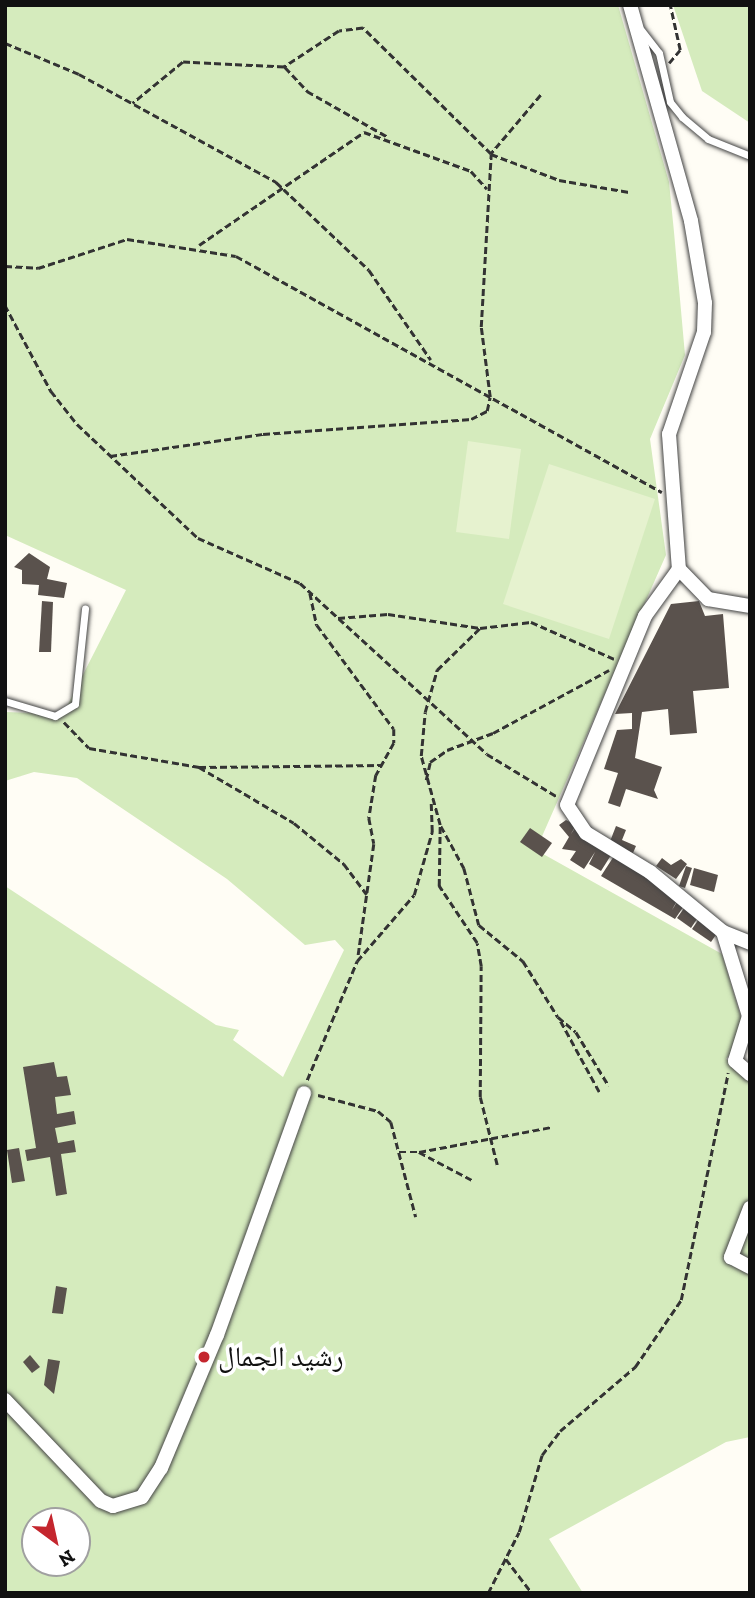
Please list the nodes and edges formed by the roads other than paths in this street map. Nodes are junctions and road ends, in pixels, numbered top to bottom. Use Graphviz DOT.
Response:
graph roads {
  1 [pos="629,5"];
  2 [pos="634,21"];
  3 [pos="750,156"];
  4 [pos="679,569"];
  5 [pos="750,606"];
  6 [pos="85,609"];
  7 [pos="5,701"];
  8 [pos="723,932"];
  9 [pos="750,943"];
  10 [pos="750,1074"];
  11 [pos="304,1093"];
  12 [pos="750,1208"];
  13 [pos="750,1267"];
  14 [pos="5,1400"];
  1 -- 2 [label="street"];
  2 -- 3 [label="lane"];
  2 -- 4 [label="street"];
  4 -- 5 [label="street"];
  4 -- 8 [label="street"];
  6 -- 7 [label="lane"];
  8 -- 9 [label="street"];
  8 -- 10 [label="street"];
  11 -- 14 [label="street"];
  12 -- 13 [label="street"];
}
